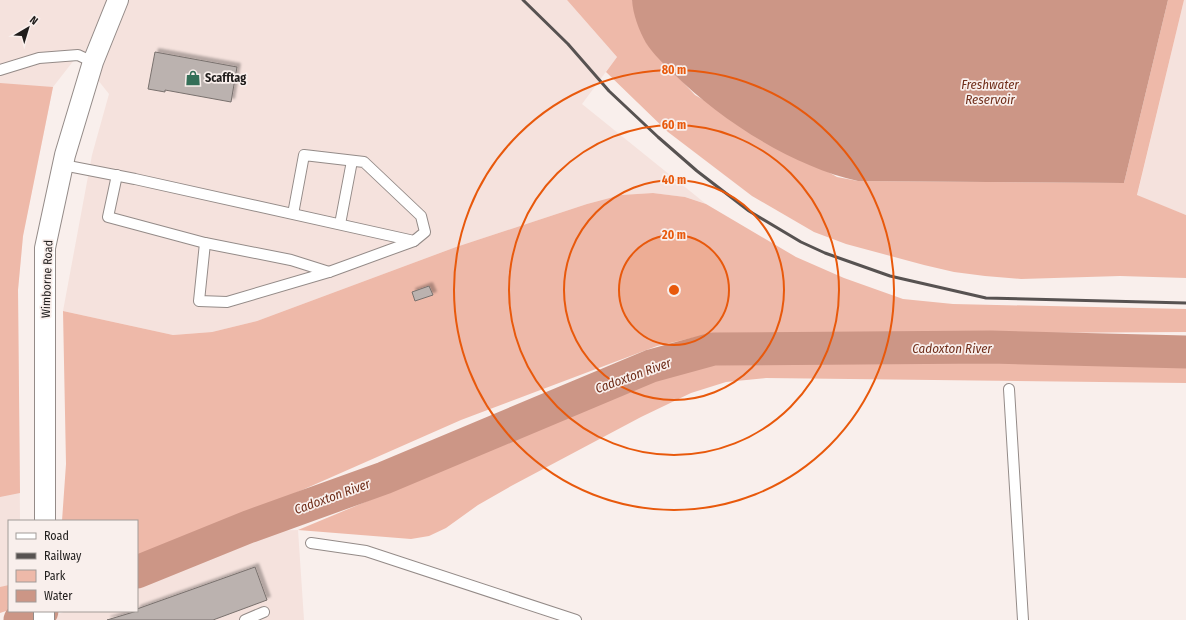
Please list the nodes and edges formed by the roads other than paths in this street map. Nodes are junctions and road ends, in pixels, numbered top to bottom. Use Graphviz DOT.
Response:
graph roads {
  1 [pos="118,0"];
  2 [pos="93,62"];
  3 [pos="0,70"];
  4 [pos="352,161"];
  5 [pos="63,165"];
  6 [pos="117,176"];
  7 [pos="293,214"];
  8 [pos="340,224"];
  9 [pos="414,241"];
  10 [pos="205,243"];
  11 [pos="330,272"];
  12 [pos="1009,389"];
  13 [pos="45,520"];
  14 [pos="312,543"];
  15 [pos="264,612"];
  16 [pos="245,620"];
  17 [pos="576,620"];
  18 [pos="1023,620"];
  1 -- 2 [label="street, Wimborne Road"];
  2 -- 3 [label="lane"];
  2 -- 5 [label="street, Wimborne Road"];
  4 -- 7 [label="lane"];
  4 -- 8 [label="lane"];
  4 -- 9 [label="lane"];
  5 -- 6 [label="lane"];
  5 -- 13 [label="street, Wimborne Road"];
  6 -- 7 [label="lane"];
  6 -- 10 [label="lane"];
  7 -- 8 [label="lane"];
  8 -- 9 [label="lane"];
  9 -- 11 [label="lane"];
  10 -- 11 [label="lane"];
  10 -- 11 [label="lane"];
  12 -- 18 [label="lane"];
  14 -- 17 [label="lane"];
  15 -- 16 [label="lane"];
}
